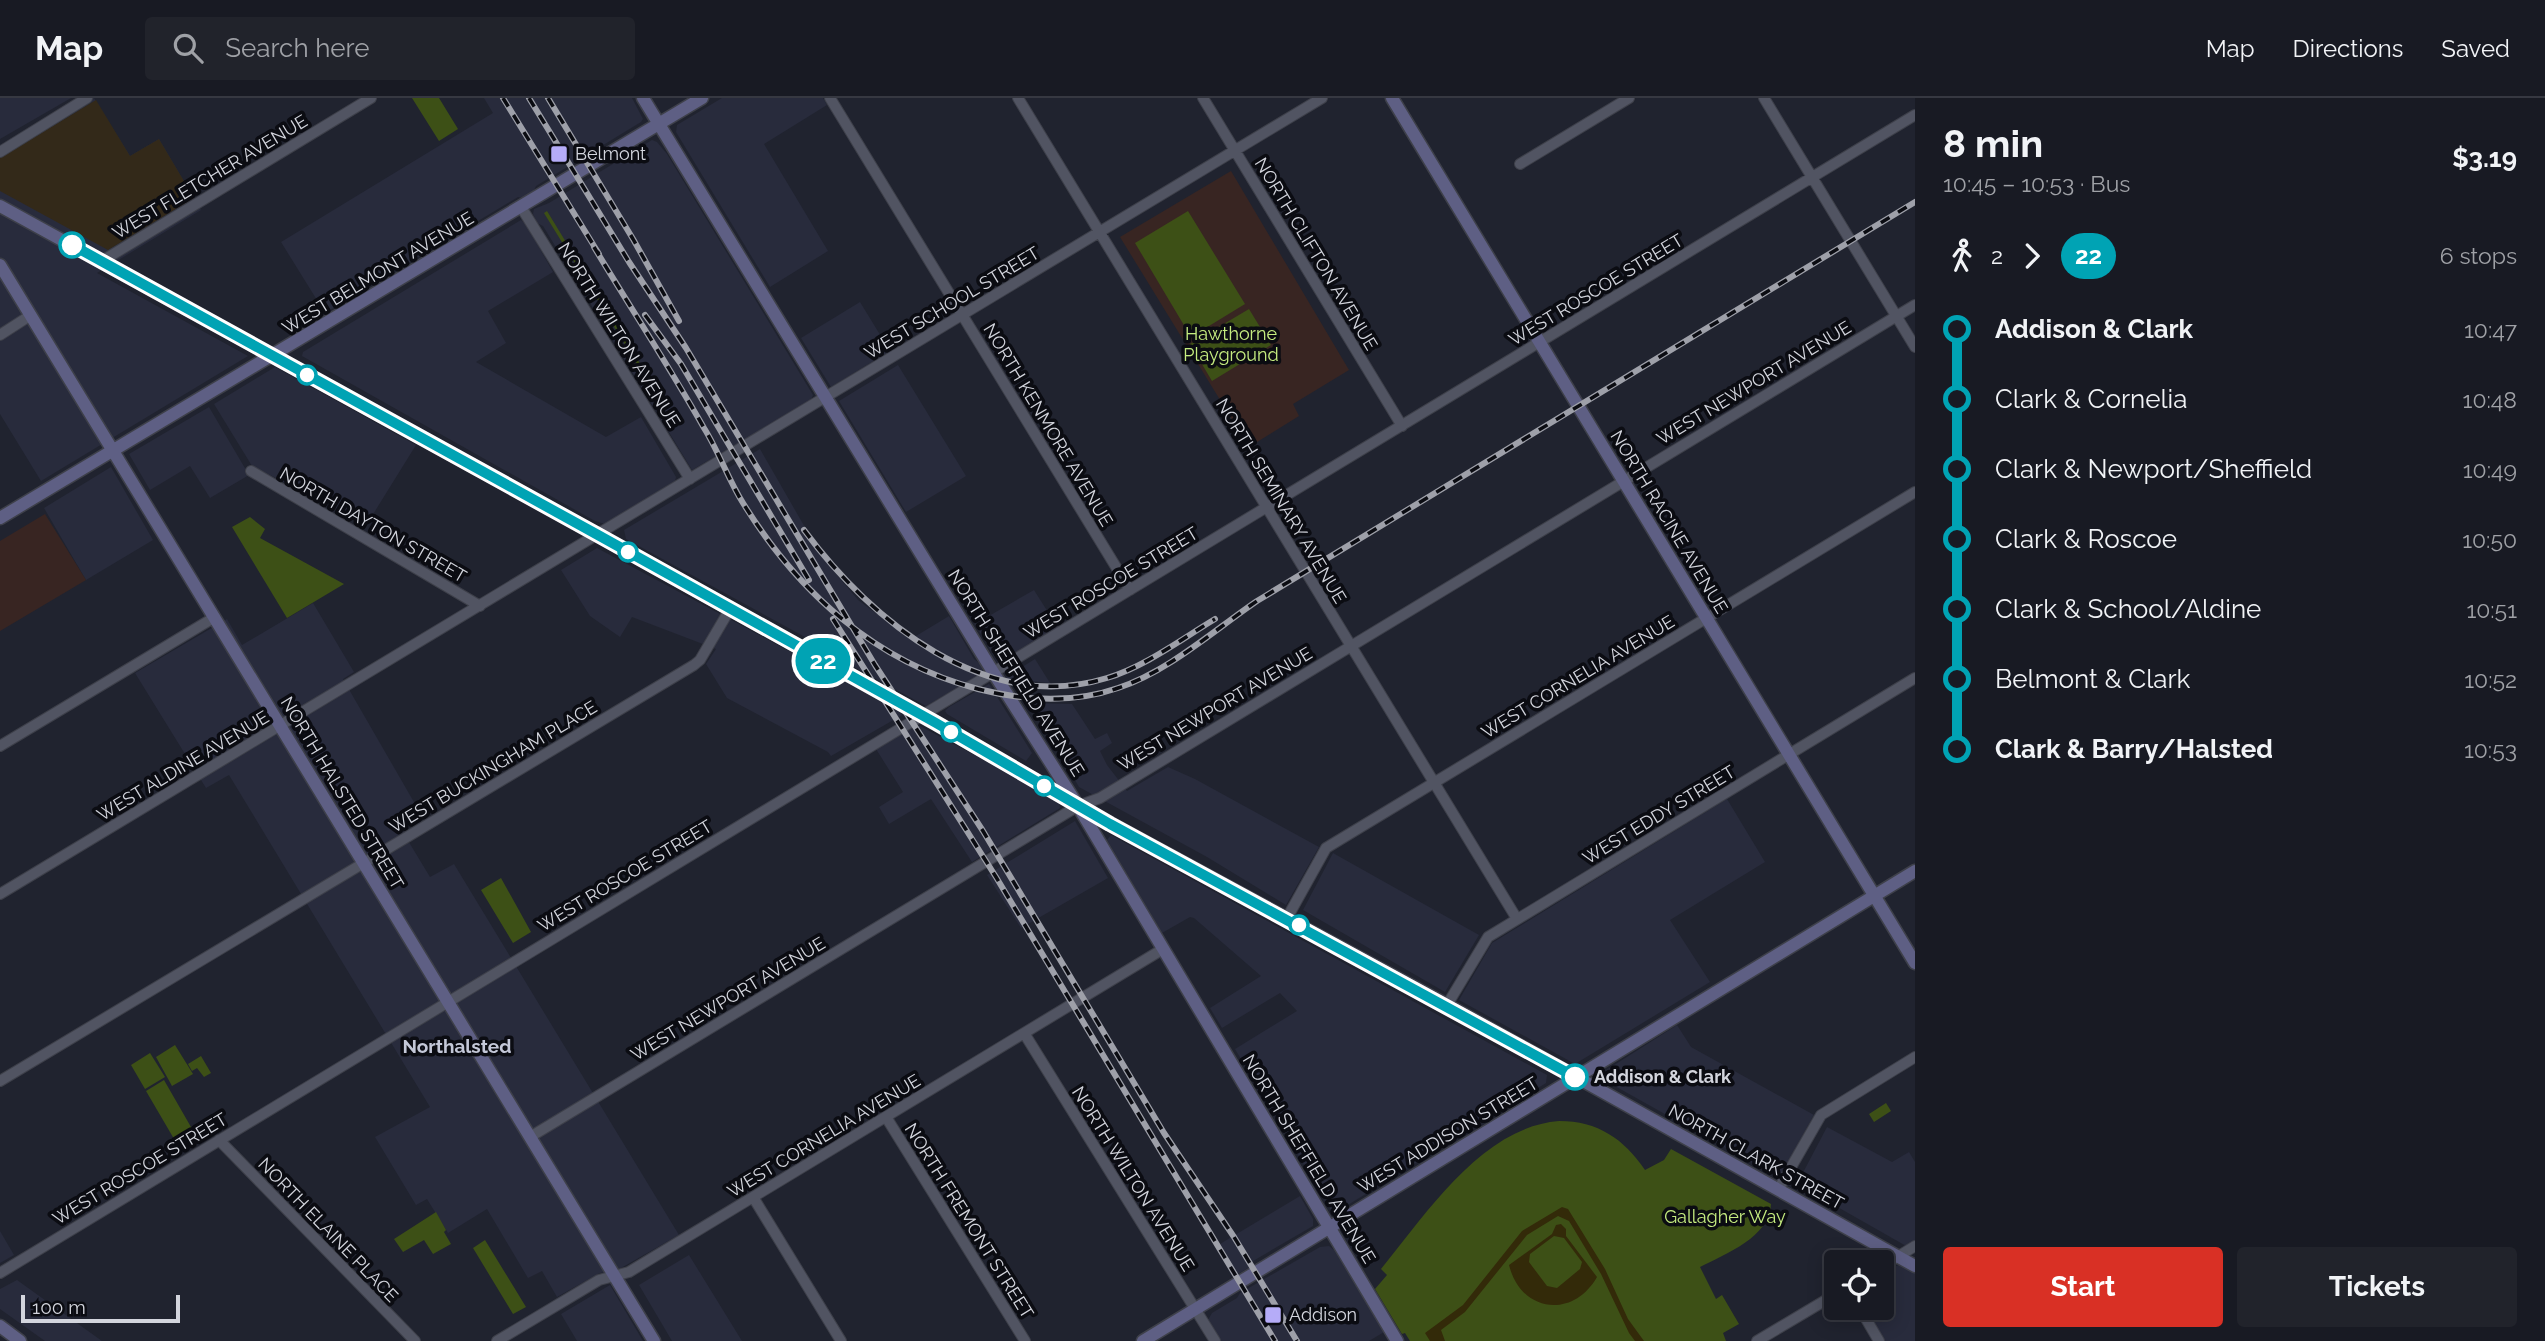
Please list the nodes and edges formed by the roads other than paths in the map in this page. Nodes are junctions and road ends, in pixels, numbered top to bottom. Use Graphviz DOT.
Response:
graph roads {
  1 [pos="87,98"];
  2 [pos="371,98"];
  3 [pos="643,98"];
  4 [pos="702,98"];
  5 [pos="830,98"];
  6 [pos="1018,98"];
  7 [pos="1203,98"];
  8 [pos="1322,98"];
  9 [pos="1392,98"];
  10 [pos="1629,98"];
  11 [pos="1764,98"];
  12 [pos="1915,116"];
  13 [pos="659,124"];
  14 [pos="1235,150"];
  15 [pos="0,152"];
  16 [pos="1520,164"];
  17 [pos="1812,178"];
  18 [pos="0,206"];
  19 [pos="521,207"];
  20 [pos="1099,232"];
  21 [pos="102,261"];
  22 [pos="0,265"];
  23 [pos="1915,305"];
  24 [pos="962,315"];
  25 [pos="32,316"];
  26 [pos="1896,316"];
  27 [pos="0,335"];
  28 [pos="1540,342"];
  29 [pos="1915,347"];
  30 [pos="273,356"];
  31 [pos="826,397"];
  32 [pos="1402,425"];
  33 [pos="113,450"];
  34 [pos="251,471"];
  35 [pos="690,480"];
  36 [pos="1623,481"];
  37 [pos="1915,492"];
  38 [pos="1266,507"];
  39 [pos="0,518"];
  40 [pos="598,535"];
  41 [pos="1130,590"];
  42 [pos="480,606"];
  43 [pos="730,609"];
  44 [pos="215,617"];
  45 [pos="1706,618"];
  46 [pos="1351,646"];
  47 [pos="993,672"];
  48 [pos="1915,678"];
  49 [pos="922,715"];
  50 [pos="281,726"];
  51 [pos="0,746"];
  52 [pos="1789,755"];
  53 [pos="1434,783"];
  54 [pos="1078,806"];
  55 [pos="364,863"];
  56 [pos="1915,871"];
  57 [pos="0,894"];
  58 [pos="1874,896"];
  59 [pos="1287,918"];
  60 [pos="1517,919"];
  61 [pos="1163,949"];
  62 [pos="1915,963"];
  63 [pos="448,1001"];
  64 [pos="1447,1005"];
  65 [pos="1024,1033"];
  66 [pos="1915,1057"];
  67 [pos="1576,1077"];
  68 [pos="0,1081"];
  69 [pos="886,1117"];
  70 [pos="530,1136"];
  71 [pos="219,1140"];
  72 [pos="1778,1190"];
  73 [pos="753,1197"];
  74 [pos="1330,1228"];
  75 [pos="1915,1246"];
  76 [pos="1898,1256"];
  77 [pos="1894,1259"];
  78 [pos="1915,1266"];
  79 [pos="0,1273"];
  80 [pos="614,1275"];
  81 [pos="1824,1301"];
  82 [pos="1195,1309"];
  83 [pos="1867,1320"];
  84 [pos="0,1326"];
  85 [pos="20,1341"];
  86 [pos="415,1341"];
  87 [pos="497,1341"];
  88 [pos="654,1341"];
  89 [pos="841,1341"];
  90 [pos="1024,1341"];
  91 [pos="1143,1341"];
  92 [pos="1215,1341"];
  93 [pos="1397,1341"];
  94 [pos="1757,1341"];
  95 [pos="1879,1341"];
  1 -- 15 [label="street"];
  2 -- 21 [label="street, WEST FLETCHER AVENUE"];
  3 -- 13 [label="main road, NORTH SHEFFIELD AVENUE"];
  4 -- 13 [label="main road, WEST BELMONT AVENUE"];
  5 -- 24 [label="street, NORTH KENMORE AVENUE"];
  6 -- 20 [label="street, NORTH SEMINARY AVENUE"];
  7 -- 14 [label="street, NORTH CLIFTON AVENUE"];
  8 -- 14 [label="street, WEST SCHOOL STREET"];
  9 -- 28 [label="main road, NORTH RACINE AVENUE"];
  10 -- 16 [label="street"];
  11 -- 17 [label="street"];
  12 -- 17 [label="street, WEST ROSCOE STREET"];
  13 -- 19 [label="main road, WEST BELMONT AVENUE"];
  13 -- 31 [label="main road, NORTH SHEFFIELD AVENUE"];
  14 -- 20 [label="street, WEST SCHOOL STREET"];
  14 -- 32 [label="street, NORTH CLIFTON AVENUE"];
  17 -- 26 [label="street"];
  17 -- 28 [label="street, WEST ROSCOE STREET"];
  18 -- 21 [label="main road, NORTH CLARK STREET"];
  19 -- 30 [label="main road, WEST BELMONT AVENUE"];
  19 -- 35 [label="street, NORTH WILTON AVENUE"];
  20 -- 24 [label="street, WEST SCHOOL STREET"];
  20 -- 38 [label="street, NORTH SEMINARY AVENUE"];
  21 -- 30 [label="main road, NORTH CLARK STREET"];
  22 -- 25 [label="main road, NORTH HALSTED STREET"];
  23 -- 26 [label="street, WEST NEWPORT AVENUE"];
  24 -- 31 [label="street, WEST SCHOOL STREET"];
  24 -- 41 [label="street, NORTH KENMORE AVENUE"];
  25 -- 27 [label="street"];
  25 -- 33 [label="main road, NORTH HALSTED STREET"];
  26 -- 29 [label="street"];
  26 -- 36 [label="street, WEST NEWPORT AVENUE"];
  28 -- 32 [label="street, WEST ROSCOE STREET"];
  28 -- 36 [label="main road, NORTH RACINE AVENUE"];
  30 -- 33 [label="main road, WEST BELMONT AVENUE"];
  30 -- 40 [label="main road, NORTH CLARK STREET"];
  31 -- 35 [label="street, WEST SCHOOL STREET"];
  31 -- 47 [label="main road, NORTH SHEFFIELD AVENUE"];
  32 -- 38 [label="street, WEST ROSCOE STREET"];
  33 -- 39 [label="main road, WEST BELMONT AVENUE"];
  33 -- 44 [label="main road, NORTH HALSTED STREET"];
  34 -- 42 [label="street, NORTH DAYTON STREET"];
  35 -- 40 [label="street, WEST SCHOOL STREET"];
  36 -- 45 [label="main road, NORTH RACINE AVENUE"];
  36 -- 46 [label="street, WEST NEWPORT AVENUE"];
  37 -- 45 [label="street, WEST CORNELIA AVENUE"];
  38 -- 41 [label="street, WEST ROSCOE STREET"];
  38 -- 46 [label="street, NORTH SEMINARY AVENUE"];
  40 -- 42 [label="street, WEST ALDINE AVENUE"];
  40 -- 43 [label="main road, NORTH CLARK STREET"];
  41 -- 47 [label="street, WEST ROSCOE STREET"];
  42 -- 50 [label="street, WEST ALDINE AVENUE"];
  43 -- 49 [label="main road, NORTH CLARK STREET"];
  43 -- 55 [label="street, WEST BUCKINGHAM PLACE"];
  44 -- 50 [label="main road, NORTH HALSTED STREET"];
  44 -- 51 [label="street"];
  45 -- 52 [label="main road, NORTH RACINE AVENUE"];
  45 -- 53 [label="street, WEST CORNELIA AVENUE"];
  46 -- 53 [label="street, NORTH SEMINARY AVENUE"];
  46 -- 54 [label="street, WEST NEWPORT AVENUE"];
  47 -- 49 [label="street, WEST ROSCOE STREET"];
  47 -- 54 [label="main road, NORTH SHEFFIELD AVENUE"];
  48 -- 52 [label="street, WEST EDDY STREET"];
  49 -- 54 [label="main road, NORTH CLARK STREET"];
  49 -- 63 [label="street, WEST ROSCOE STREET"];
  50 -- 55 [label="main road, NORTH HALSTED STREET"];
  50 -- 57 [label="street, WEST ALDINE AVENUE"];
  52 -- 58 [label="main road, NORTH RACINE AVENUE"];
  52 -- 60 [label="street, WEST EDDY STREET"];
  53 -- 59 [label="street, WEST CORNELIA AVENUE"];
  53 -- 60 [label="street, NORTH SEMINARY AVENUE"];
  54 -- 59 [label="main road, NORTH CLARK STREET"];
  54 -- 61 [label="main road, NORTH SHEFFIELD AVENUE"];
  54 -- 70 [label="street, WEST NEWPORT AVENUE"];
  55 -- 63 [label="main road, NORTH HALSTED STREET"];
  55 -- 68 [label="street, WEST BUCKINGHAM PLACE"];
  56 -- 58 [label="main road, WEST ADDISON STREET"];
  58 -- 62 [label="main road, NORTH RACINE AVENUE"];
  58 -- 67 [label="main road, WEST ADDISON STREET"];
  59 -- 64 [label="main road, NORTH CLARK STREET"];
  60 -- 64 [label="street, WEST EDDY STREET"];
  61 -- 65 [label="street, WEST CORNELIA AVENUE"];
  61 -- 74 [label="main road, NORTH SHEFFIELD AVENUE"];
  63 -- 70 [label="main road, NORTH HALSTED STREET"];
  63 -- 71 [label="street, WEST ROSCOE STREET"];
  64 -- 67 [label="main road, NORTH CLARK STREET"];
  65 -- 69 [label="street, WEST CORNELIA AVENUE"];
  65 -- 82 [label="street, NORTH WILTON AVENUE"];
  66 -- 72 [label="street"];
  67 -- 72 [label="main road, NORTH CLARK STREET"];
  67 -- 74 [label="main road, WEST ADDISON STREET"];
  69 -- 73 [label="street, WEST CORNELIA AVENUE"];
  69 -- 90 [label="street, NORTH FREMONT STREET"];
  70 -- 80 [label="main road, NORTH HALSTED STREET"];
  71 -- 79 [label="street, WEST ROSCOE STREET"];
  71 -- 86 [label="street, NORTH ELAINE PLACE"];
  72 -- 76 [label="main road, NORTH CLARK STREET"];
  73 -- 80 [label="street, WEST CORNELIA AVENUE"];
  73 -- 89 [label="street"];
  74 -- 82 [label="main road, WEST ADDISON STREET"];
  74 -- 93 [label="main road, NORTH SHEFFIELD AVENUE"];
  75 -- 76 [label="street"];
  76 -- 77 [label="street"];
  76 -- 78 [label="main road, NORTH CLARK STREET"];
  80 -- 87 [label="street, WEST CORNELIA AVENUE"];
  80 -- 88 [label="main road, NORTH HALSTED STREET"];
  81 -- 94 [label="street"];
  82 -- 91 [label="main road, WEST ADDISON STREET"];
  82 -- 92 [label="street, NORTH WILTON AVENUE"];
  83 -- 95 [label="street"];
  84 -- 85 [label="main road"];
}
